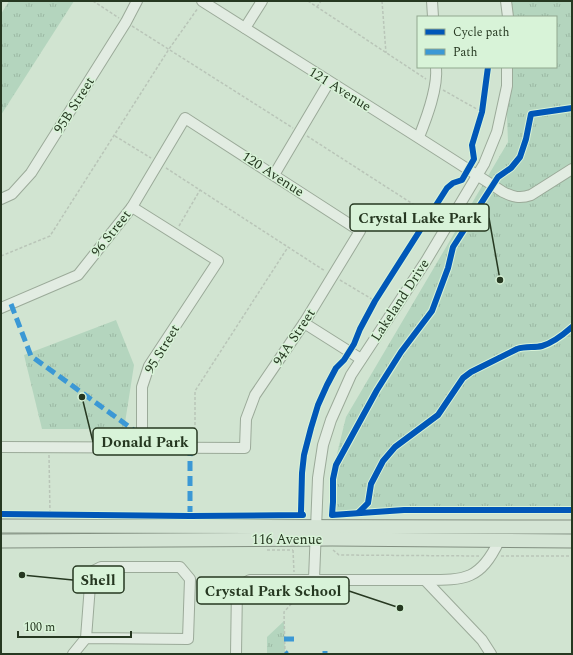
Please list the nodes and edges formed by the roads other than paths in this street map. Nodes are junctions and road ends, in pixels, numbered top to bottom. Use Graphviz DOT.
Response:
graph roads {
  1 [pos="137,1"];
  2 [pos="203,1"];
  3 [pos="262,1"];
  4 [pos="432,1"];
  5 [pos="506,1"];
  6 [pos="433,16"];
  7 [pos="508,16"];
  8 [pos="245,28"];
  9 [pos="436,68"];
  10 [pos="507,68"];
  11 [pos="329,82"];
  12 [pos="185,118"];
  13 [pos="419,137"];
  14 [pos="572,169"];
  15 [pos="274,175"];
  16 [pos="478,176"];
  17 [pos="1,199"];
  18 [pos="132,207"];
  19 [pos="360,231"];
  20 [pos="1,308"];
  21 [pos="304,323"];
  22 [pos="361,359"];
  23 [pos="1,447"];
  24 [pos="142,448"];
  25 [pos="1,526"];
  26 [pos="572,526"];
  27 [pos="315,533"];
  28 [pos="1,541"];
  29 [pos="499,541"];
  30 [pos="572,541"];
  31 [pos="314,579"];
  32 [pos="426,580"];
  33 [pos="86,638"];
  34 [pos="74,654"];
  35 [pos="236,654"];
  36 [pos="491,654"];
  1 -- 17 [label="street, 95B Street"];
  2 -- 8 [label="street, 121 Avenue"];
  3 -- 8 [label="street"];
  4 -- 6 [label="street"];
  5 -- 7 [label="street"];
  8 -- 11 [label="street, 121 Avenue"];
  9 -- 13 [label="street"];
  10 -- 16 [label="street, Lakeland Drive"];
  11 -- 13 [label="street, 121 Avenue"];
  11 -- 15 [label="street"];
  12 -- 15 [label="street, 120 Avenue"];
  12 -- 18 [label="street, 96 Street"];
  13 -- 16 [label="street, 121 Avenue"];
  14 -- 16 [label="street, 121 Avenue"];
  15 -- 19 [label="street, 120 Avenue"];
  16 -- 22 [label="street, Lakeland Drive"];
  18 -- 20 [label="street, 96 Street"];
  18 -- 24 [label="street, 95 Street"];
  19 -- 21 [label="street, 94A Street"];
  21 -- 22 [label="street"];
  21 -- 24 [label="street, 94A Street"];
  22 -- 27 [label="street, Lakeland Drive"];
  23 -- 24 [label="street"];
  25 -- 27 [label="main road, 116 Avenue"];
  26 -- 27 [label="main road, 116 Avenue"];
  27 -- 28 [label="main road, 116 Avenue"];
  27 -- 29 [label="main road, 116 Avenue"];
  27 -- 31 [label="street, Lakeland Drive"];
  29 -- 30 [label="main road, 116 Avenue"];
  29 -- 32 [label="street"];
  31 -- 32 [label="street"];
  31 -- 35 [label="street"];
  32 -- 36 [label="street"];
  33 -- 33 [label="street"];
  33 -- 34 [label="street"];
}
